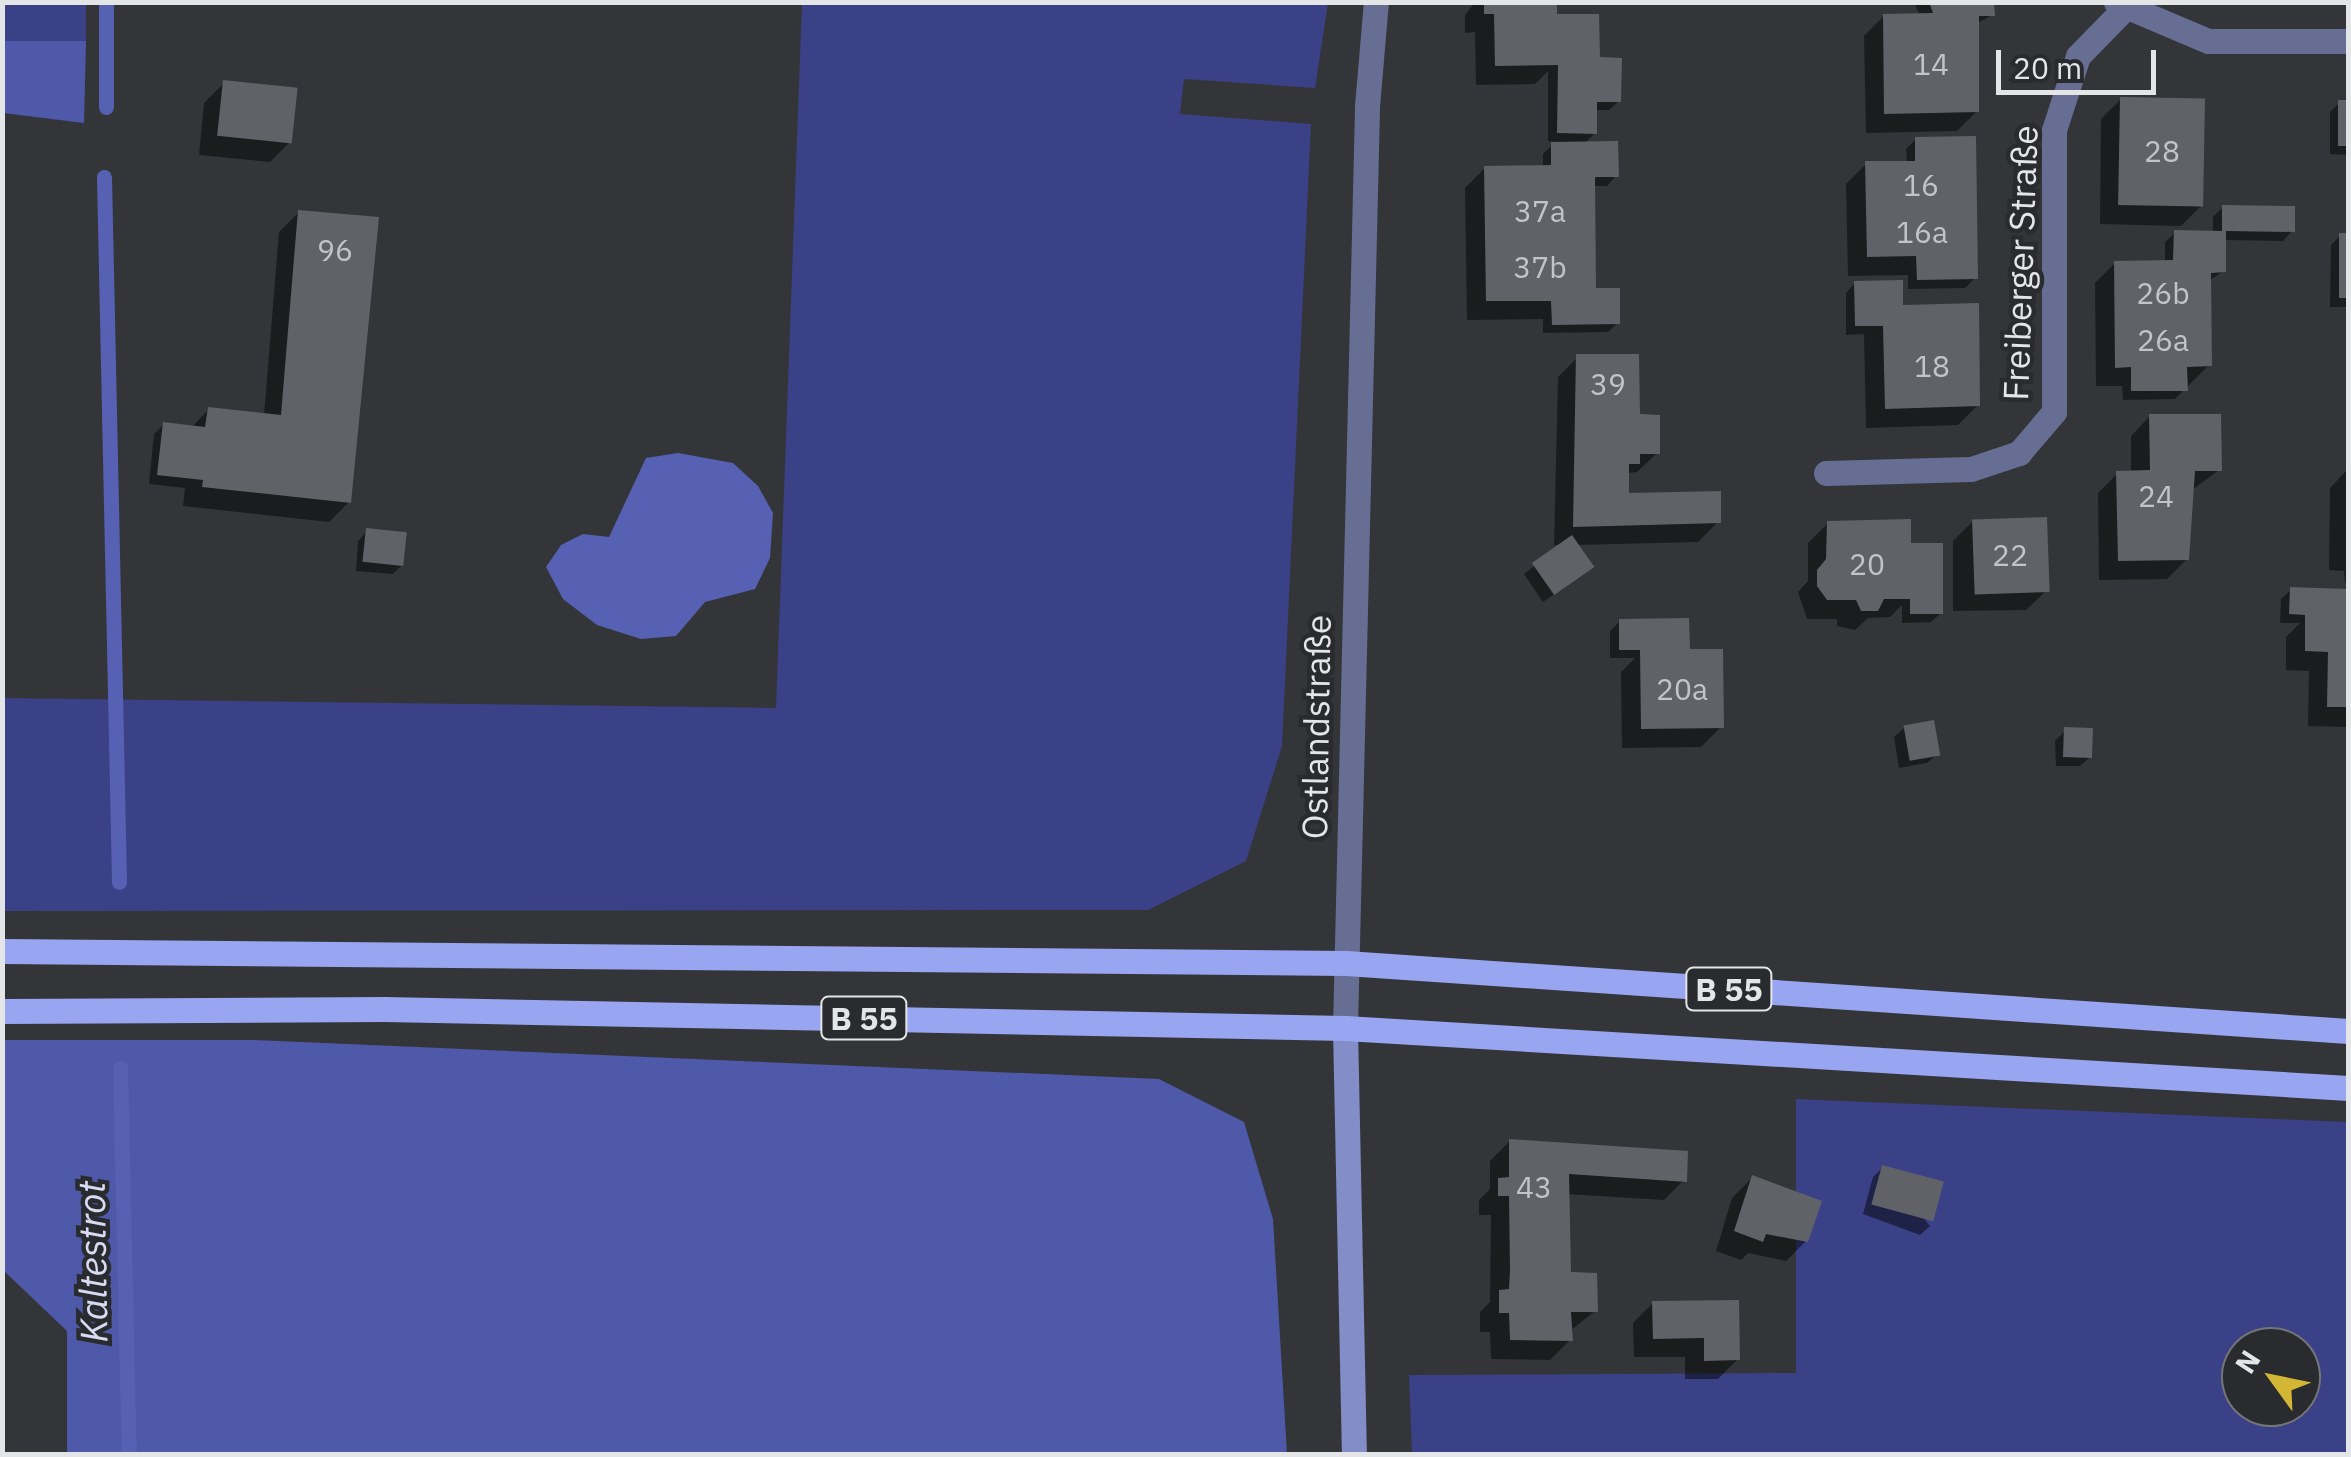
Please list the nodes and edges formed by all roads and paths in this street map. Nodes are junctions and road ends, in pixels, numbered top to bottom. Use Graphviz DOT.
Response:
graph roads {
  1 [pos="1376,2"];
  2 [pos="2119,6"];
  3 [pos="2348,40"];
  4 [pos="1826,473"];
  5 [pos="2,952"];
  6 [pos="1346,963"];
  7 [pos="2,1011"];
  8 [pos="1345,1028"];
  9 [pos="2348,1030"];
  10 [pos="2348,1088"];
  11 [pos="1354,1454"];
  1 -- 6 [label="street, Ostlandstraße"];
  2 -- 3 [label="street, Freiberger Straße"];
  2 -- 4 [label="street, Freiberger Straße"];
  5 -- 6 [label="main road, B 55"];
  6 -- 8 [label="street, Ostlandstraße"];
  6 -- 9 [label="main road, B 55"];
  7 -- 8 [label="main road, B 55"];
  8 -- 10 [label="main road, B 55"];
  8 -- 11 [label="main road, Ostlandstraße"];
}
